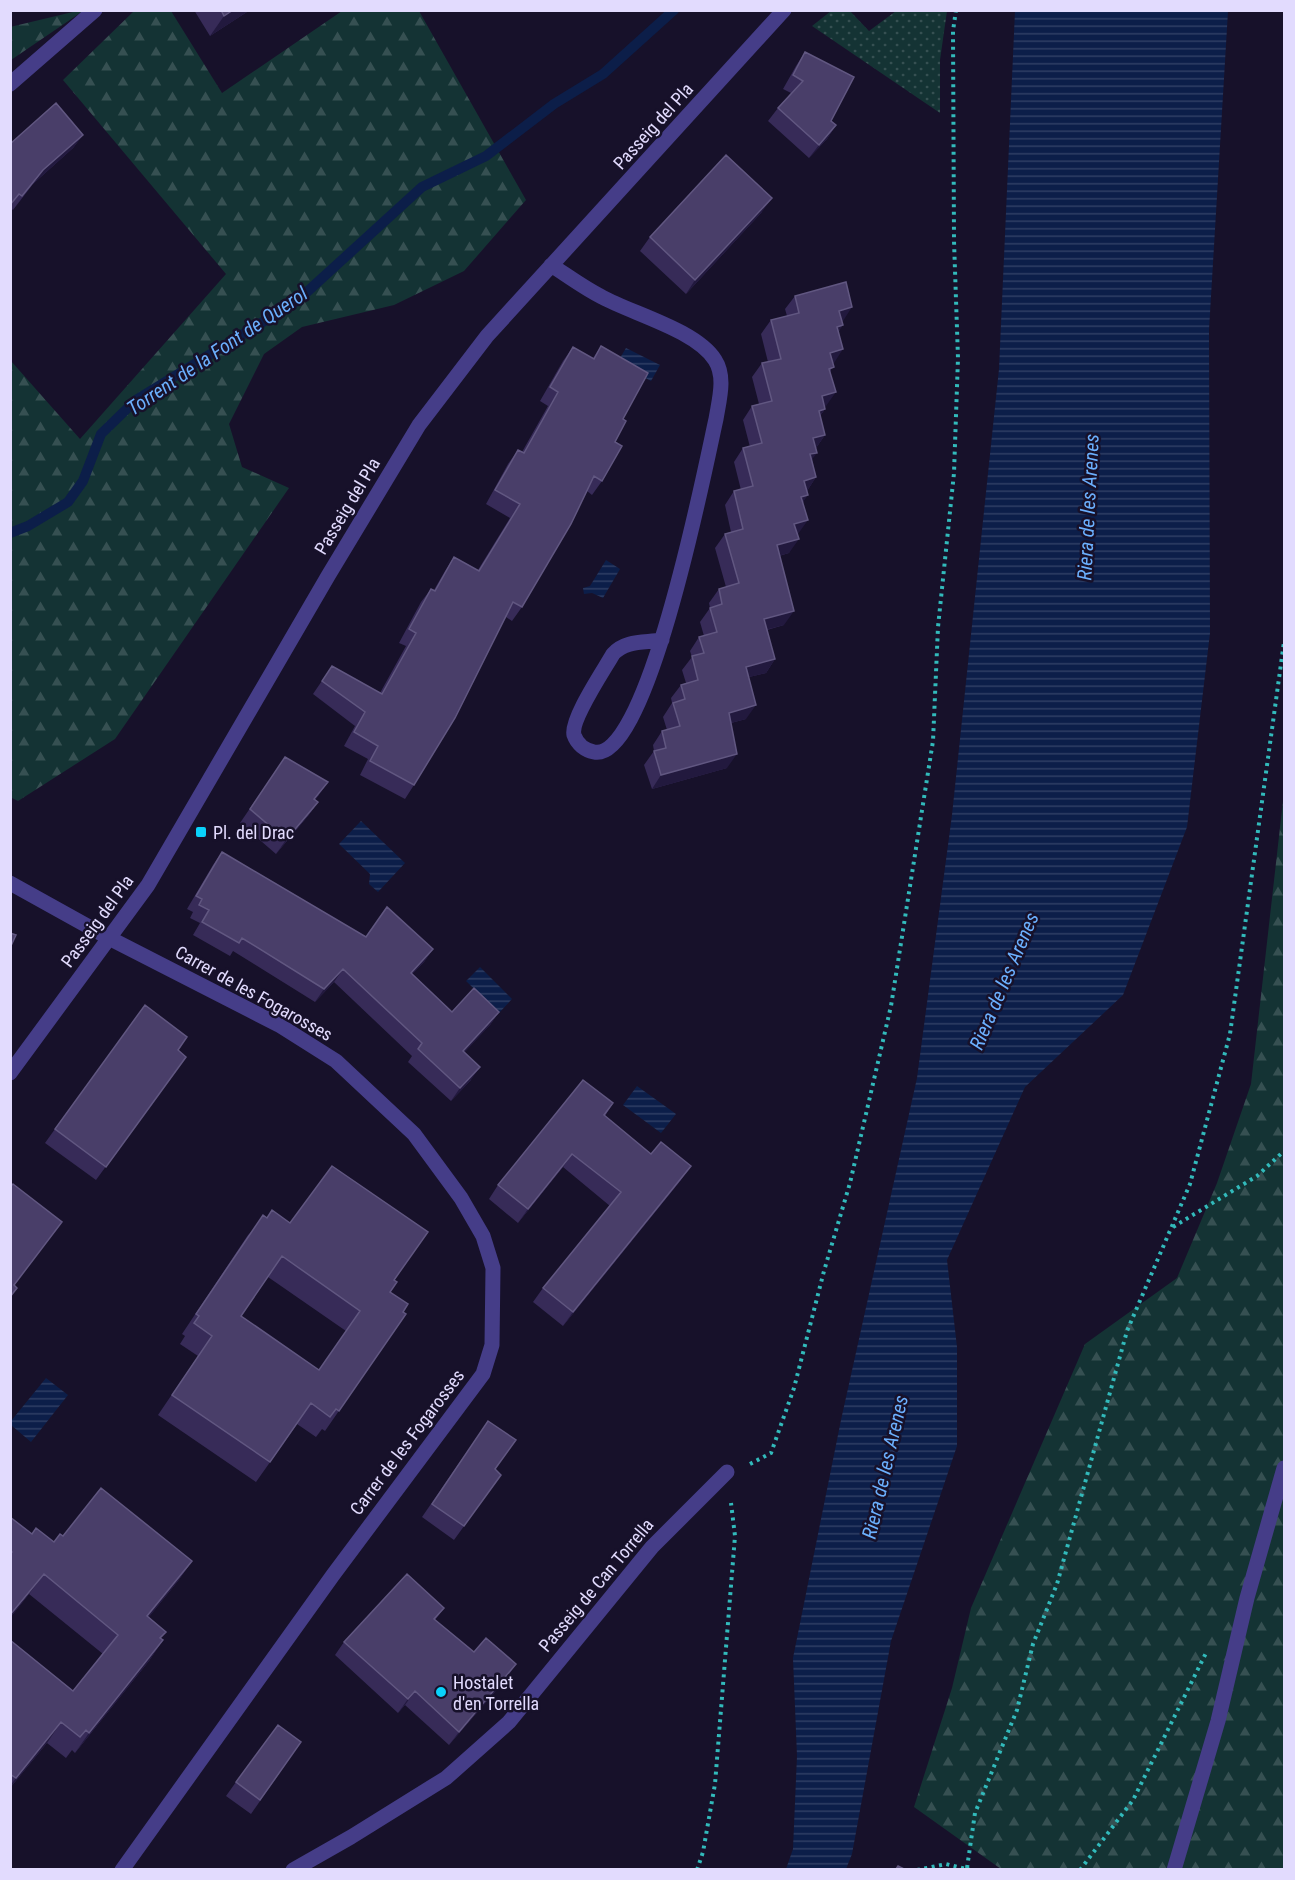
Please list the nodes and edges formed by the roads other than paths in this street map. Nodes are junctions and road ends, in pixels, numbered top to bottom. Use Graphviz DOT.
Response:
graph roads {
  1 [pos="95,10"];
  2 [pos="784,10"];
  3 [pos="10,84"];
  4 [pos="551,265"];
  5 [pos="662,640"];
  6 [pos="10,883"];
  7 [pos="109,938"];
  8 [pos="10,1073"];
  9 [pos="1284,1468"];
  10 [pos="727,1472"];
  11 [pos="122,1869"];
  12 [pos="293,1869"];
  13 [pos="1174,1869"];
  1 -- 3 [label="street"];
  2 -- 4 [label="street, Passeig del Pla"];
  4 -- 5 [label="street"];
  4 -- 7 [label="street, Passeig del Pla"];
  5 -- 5 [label="street"];
  6 -- 7 [label="street, Carrer de les Fogarosses"];
  7 -- 8 [label="street, Passeig del Pla"];
  7 -- 11 [label="street, Carrer de les Fogarosses"];
  9 -- 13 [label="street"];
  10 -- 12 [label="street, Passeig de Can Torrella"];
}
